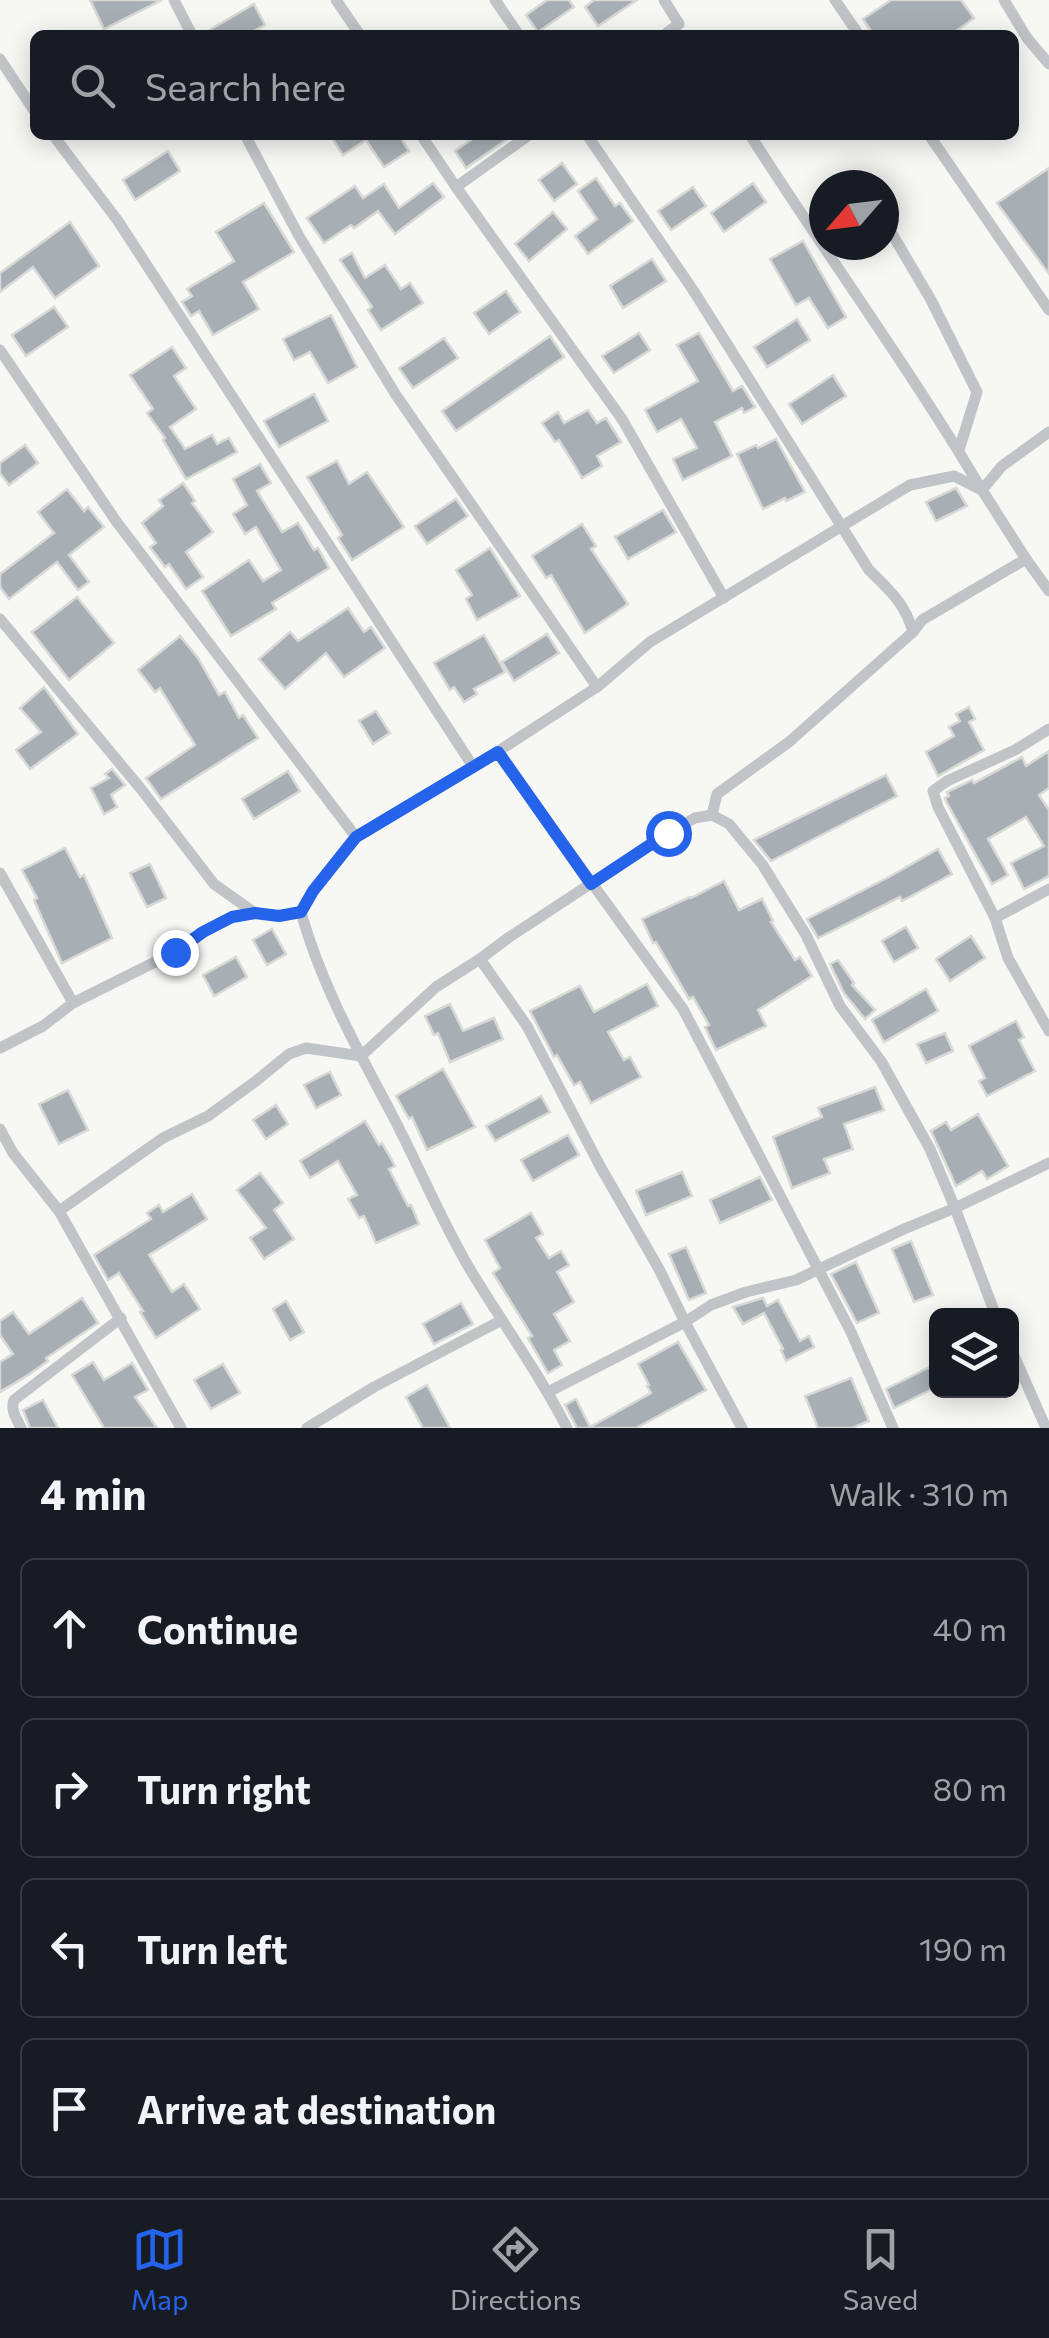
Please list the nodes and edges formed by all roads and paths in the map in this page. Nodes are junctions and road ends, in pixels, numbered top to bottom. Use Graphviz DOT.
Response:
graph roads {
  1 [pos="174,0"];
  2 [pos="336,0"];
  3 [pos="496,0"];
  4 [pos="664,0"];
  5 [pos="834,0"];
  6 [pos="1004,0"];
  7 [pos="683,29"];
  8 [pos="189,30"];
  9 [pos="357,30"];
  10 [pos="516,30"];
  11 [pos="855,30"];
  12 [pos="0,59"];
  13 [pos="1049,64"];
  14 [pos="30,104"];
  15 [pos="56,140"];
  16 [pos="248,140"];
  17 [pos="424,140"];
  18 [pos="522,140"];
  19 [pos="591,140"];
  20 [pos="753,140"];
  21 [pos="932,140"];
  22 [pos="456,187"];
  23 [pos="899,245"];
  24 [pos="1049,310"];
  25 [pos="0,350"];
  26 [pos="1049,432"];
  27 [pos="958,450"];
  28 [pos="982,490"];
  29 [pos="841,525"];
  30 [pos="1026,559"];
  31 [pos="1049,591"];
  32 [pos="724,598"];
  33 [pos="0,619"];
  34 [pos="913,632"];
  35 [pos="597,686"];
  36 [pos="1049,729"];
  37 [pos="498,752"];
  38 [pos="472,765"];
  39 [pos="712,815"];
  40 [pos="356,837"];
  41 [pos="0,873"];
  42 [pos="591,884"];
  43 [pos="1049,889"];
  44 [pos="301,912"];
  45 [pos="255,913"];
  46 [pos="995,918"];
  47 [pos="480,959"];
  48 [pos="73,1004"];
  49 [pos="1049,1031"];
  50 [pos="0,1048"];
  51 [pos="361,1056"];
  52 [pos="0,1128"];
  53 [pos="1049,1162"];
  54 [pos="956,1208"];
  55 [pos="59,1211"];
  56 [pos="820,1270"];
  57 [pos="993,1308"];
  58 [pos="121,1318"];
  59 [pos="502,1320"];
  60 [pos="685,1322"];
  61 [pos="1019,1367"];
  62 [pos="548,1392"];
  63 [pos="21,1428"];
  64 [pos="181,1428"];
  65 [pos="307,1428"];
  66 [pos="567,1428"];
  67 [pos="742,1428"];
  68 [pos="893,1428"];
  69 [pos="1046,1428"];
  1 -- 8 [label="street"];
  2 -- 9 [label="street"];
  3 -- 10 [label="street"];
  4 -- 7 [label="street"];
  5 -- 11 [label="street"];
  6 -- 13 [label="street"];
  12 -- 14 [label="street"];
  15 -- 38 [label="street"];
  16 -- 35 [label="street"];
  17 -- 22 [label="street"];
  18 -- 22 [label="street"];
  19 -- 29 [label="street"];
  20 -- 27 [label="street"];
  21 -- 24 [label="street"];
  22 -- 32 [label="street"];
  23 -- 27 [label="street"];
  25 -- 40 [label="street"];
  26 -- 28 [label="street"];
  27 -- 28 [label="street"];
  28 -- 29 [label="street"];
  28 -- 30 [label="street"];
  29 -- 32 [label="street"];
  29 -- 34 [label="street"];
  30 -- 31 [label="street"];
  30 -- 34 [label="street"];
  32 -- 35 [label="street"];
  33 -- 45 [label="street"];
  34 -- 39 [label="street"];
  35 -- 37 [label="street"];
  36 -- 46 [label="street"];
  37 -- 38 [label="street"];
  37 -- 42 [label="street"];
  38 -- 40 [label="street"];
  39 -- 42 [label="street"];
  39 -- 54 [label="street"];
  40 -- 44 [label="street"];
  41 -- 48 [label="street"];
  42 -- 47 [label="street"];
  42 -- 56 [label="street"];
  43 -- 46 [label="street"];
  44 -- 45 [label="street"];
  44 -- 51 [label="street"];
  45 -- 48 [label="street"];
  46 -- 49 [label="street"];
  47 -- 51 [label="street"];
  47 -- 60 [label="street"];
  48 -- 50 [label="street"];
  51 -- 55 [label="street"];
  51 -- 59 [label="street"];
  52 -- 55 [label="street"];
  53 -- 54 [label="street"];
  54 -- 56 [label="street"];
  54 -- 57 [label="street"];
  55 -- 58 [label="street"];
  56 -- 60 [label="street"];
  56 -- 68 [label="street"];
  58 -- 63 [label="street"];
  58 -- 64 [label="street"];
  59 -- 62 [label="street"];
  59 -- 65 [label="street"];
  60 -- 62 [label="street"];
  60 -- 67 [label="street"];
  61 -- 69 [label="street"];
  62 -- 66 [label="street"];
}
